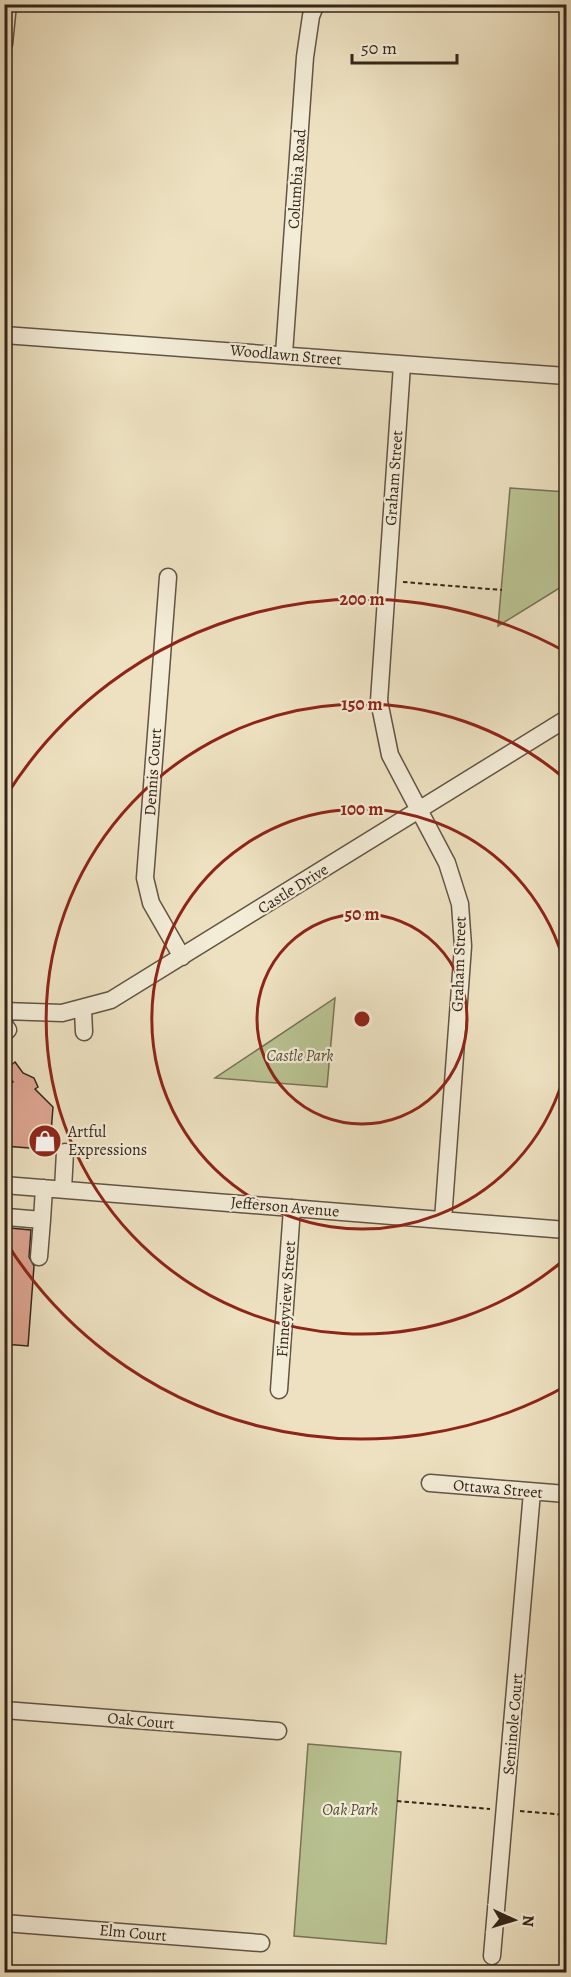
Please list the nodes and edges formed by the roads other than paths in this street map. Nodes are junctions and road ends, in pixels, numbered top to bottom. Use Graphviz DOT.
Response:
graph roads {
  1 [pos="8,4"];
  2 [pos="316,4"];
  3 [pos="4,44"];
  4 [pos="4,335"];
  5 [pos="284,354"];
  6 [pos="402,365"];
  7 [pos="567,376"];
  8 [pos="168,577"];
  9 [pos="567,719"];
  10 [pos="420,810"];
  11 [pos="182,957"];
  12 [pos="83,1010"];
  13 [pos="4,1011"];
  14 [pos="84,1032"];
  15 [pos="65,1152"];
  16 [pos="4,1185"];
  17 [pos="44,1188"];
  18 [pos="63,1189"];
  19 [pos="292,1208"];
  20 [pos="7,1217"];
  21 [pos="42,1220"];
  22 [pos="442,1220"];
  23 [pos="567,1230"];
  24 [pos="39,1257"];
  25 [pos="279,1390"];
  26 [pos="430,1483"];
  27 [pos="532,1492"];
  28 [pos="567,1494"];
  29 [pos="4,1710"];
  30 [pos="278,1731"];
  31 [pos="4,1923"];
  32 [pos="261,1943"];
  33 [pos="492,1956"];
  1 -- 3 [label="street"];
  2 -- 5 [label="street, Columbia Road"];
  4 -- 5 [label="street, Woodlawn Street"];
  5 -- 6 [label="street, Woodlawn Street"];
  6 -- 7 [label="street, Woodlawn Street"];
  6 -- 10 [label="street, Graham Street"];
  8 -- 11 [label="street, Dennis Court"];
  9 -- 10 [label="street, Castle Drive"];
  10 -- 11 [label="street, Castle Drive"];
  10 -- 22 [label="street, Graham Street"];
  11 -- 12 [label="street, Castle Drive"];
  12 -- 13 [label="street, Castle Drive"];
  12 -- 14 [label="street"];
  15 -- 18 [label="street"];
  16 -- 17 [label="street, Jefferson Avenue"];
  17 -- 18 [label="street, Jefferson Avenue"];
  17 -- 21 [label="street"];
  18 -- 19 [label="street, Jefferson Avenue"];
  19 -- 22 [label="street, Jefferson Avenue"];
  19 -- 25 [label="street, Finneyview Street"];
  20 -- 21 [label="street"];
  21 -- 24 [label="street"];
  22 -- 23 [label="street, Jefferson Avenue"];
  26 -- 27 [label="street, Ottawa Street"];
  27 -- 28 [label="street, Ottawa Street"];
  27 -- 33 [label="street, Seminole Court"];
  29 -- 30 [label="street, Oak Court"];
  31 -- 32 [label="street, Elm Court"];
}
